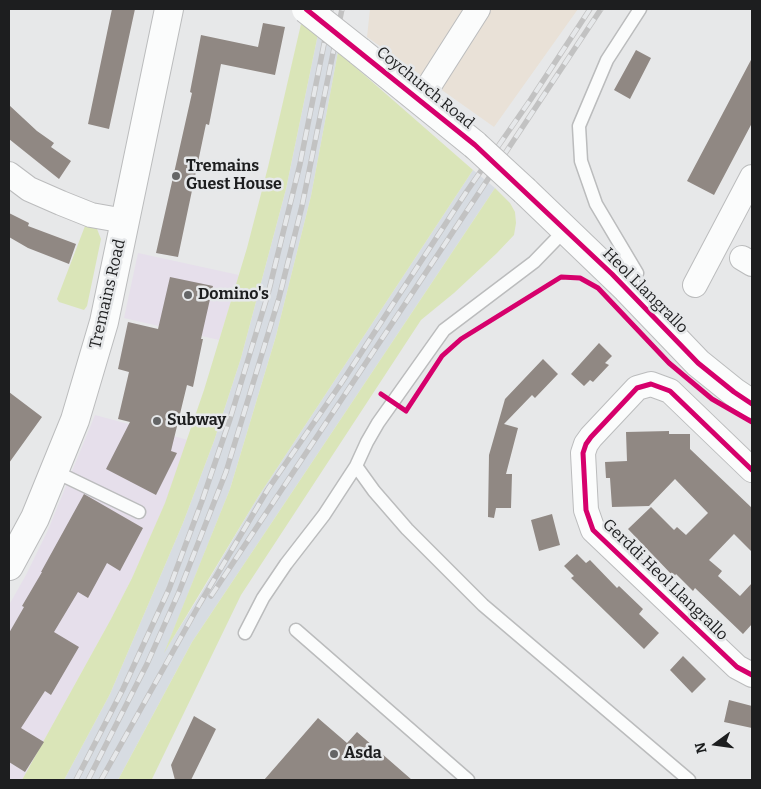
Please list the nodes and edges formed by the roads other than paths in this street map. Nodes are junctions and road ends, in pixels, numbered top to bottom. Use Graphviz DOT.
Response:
graph roads {
  1 [pos="169,9"];
  2 [pos="306,9"];
  3 [pos="478,9"];
  4 [pos="640,9"];
  5 [pos="420,100"];
  6 [pos="9,174"];
  7 [pos="752,177"];
  8 [pos="524,191"];
  9 [pos="126,221"];
  10 [pos="565,230"];
  11 [pos="696,285"];
  12 [pos="627,289"];
  13 [pos="752,404"];
  14 [pos="356,466"];
  15 [pos="752,470"];
  16 [pos="54,471"];
  17 [pos="140,512"];
  18 [pos="9,566"];
  19 [pos="296,630"];
  20 [pos="245,633"];
  21 [pos="752,675"];
  22 [pos="468,780"];
  23 [pos="689,780"];
  1 -- 9 [label="street, Tremains Road"];
  2 -- 5 [label="street, Coychurch Road, bridge"];
  3 -- 5 [label="street"];
  4 -- 12 [label="lane"];
  5 -- 8 [label="street, Coychurch Road, bridge"];
  6 -- 9 [label="street"];
  7 -- 11 [label="street"];
  8 -- 10 [label="street, Heol Llangrallo"];
  9 -- 16 [label="street, Tremains Road"];
  10 -- 12 [label="street, Heol Llangrallo"];
  10 -- 14 [label="lane"];
  12 -- 13 [label="street, Heol Llangrallo"];
  14 -- 20 [label="lane"];
  14 -- 23 [label="lane"];
  15 -- 21 [label="street, Gerddi Heol Llangrallo"];
  16 -- 17 [label="lane"];
  16 -- 18 [label="street, Tremains Road"];
  19 -- 22 [label="lane"];
}
